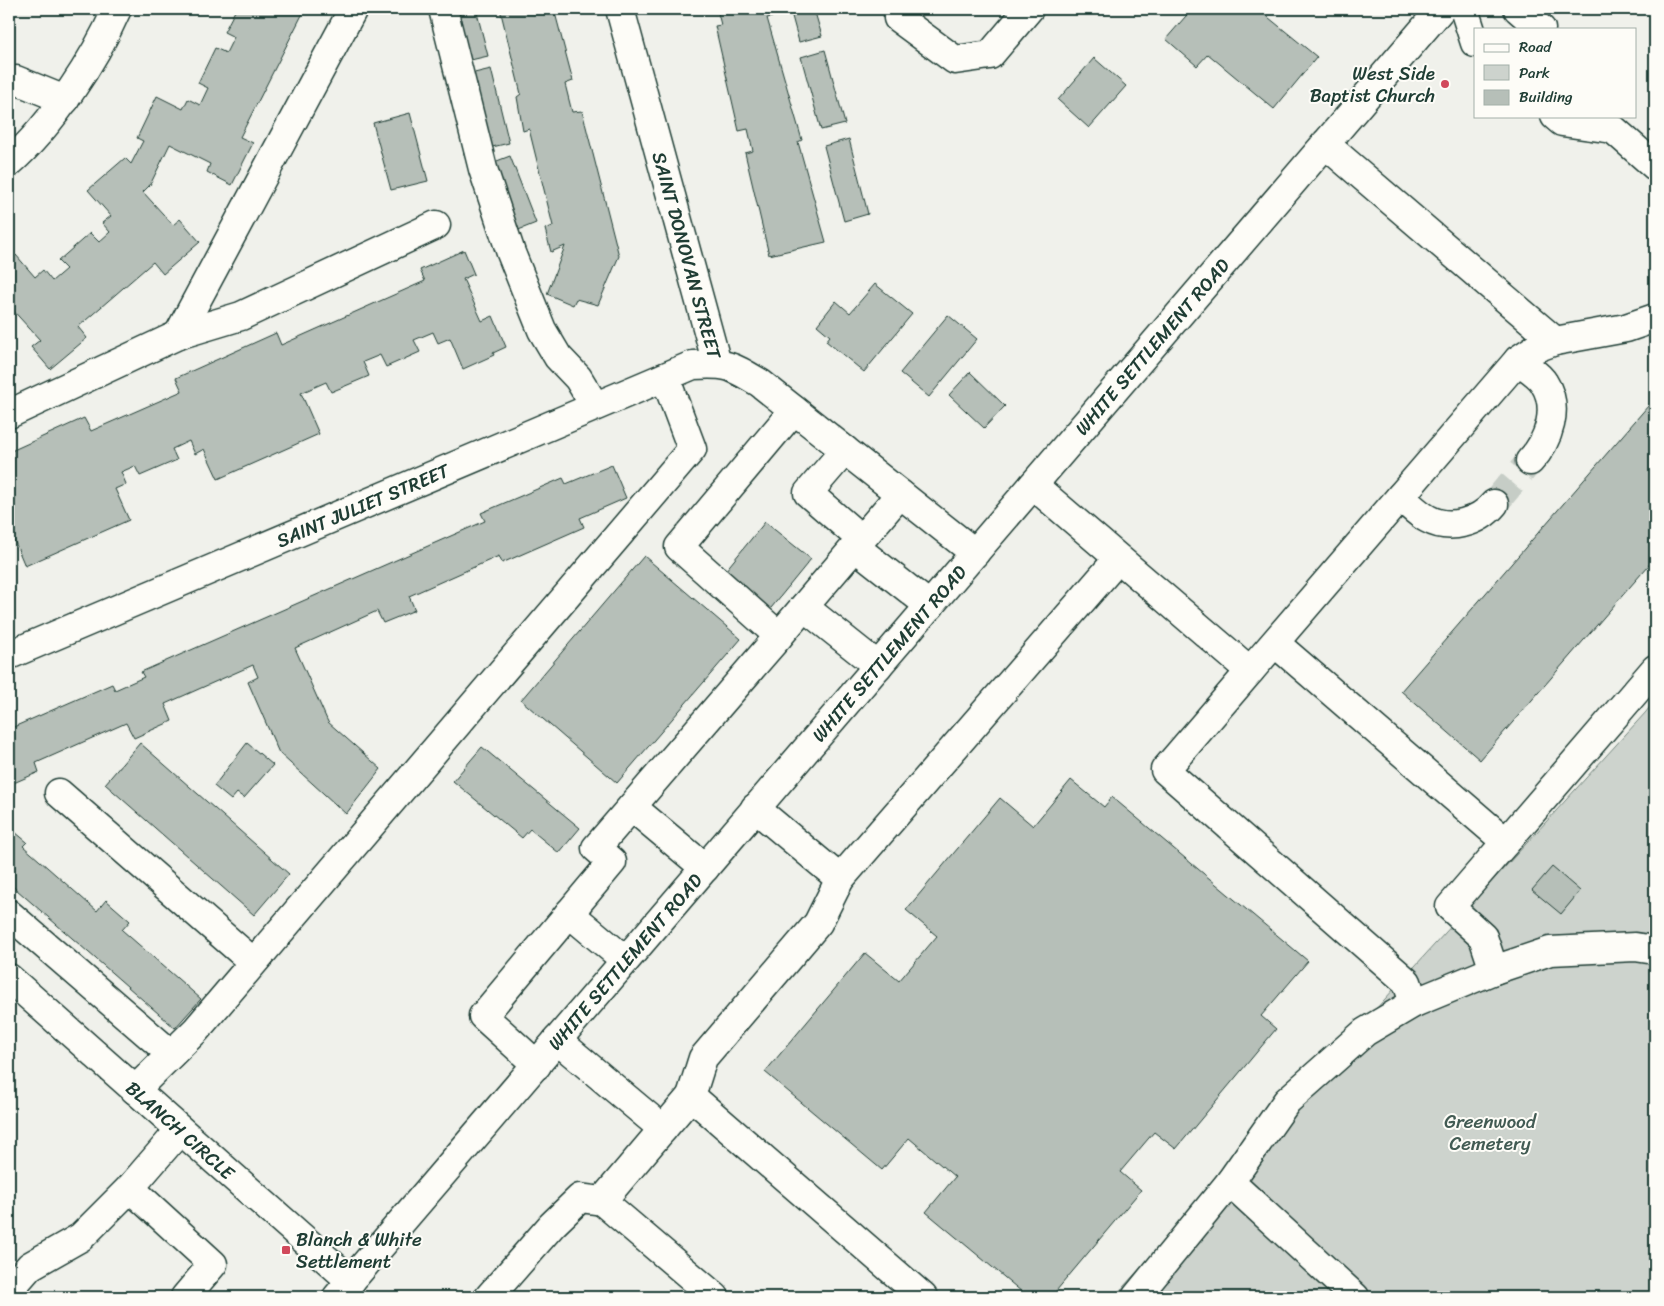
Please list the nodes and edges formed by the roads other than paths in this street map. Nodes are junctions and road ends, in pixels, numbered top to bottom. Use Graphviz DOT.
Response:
graph roads {
  1 [pos="117,9"];
  2 [pos="353,9"];
  3 [pos="442,9"];
  4 [pos="620,9"];
  5 [pos="905,9"];
  6 [pos="1029,9"];
  7 [pos="1440,9"];
  8 [pos="1464,9"];
  9 [pos="1518,9"];
  10 [pos="1540,28"];
  11 [pos="1474,40"];
  12 [pos="13,81"];
  13 [pos="65,100"];
  14 [pos="1558,118"];
  15 [pos="1611,122"];
  16 [pos="1325,144"];
  17 [pos="9,163"];
  18 [pos="1655,166"];
  19 [pos="436,225"];
  20 [pos="1655,318"];
  21 [pos="178,335"];
  22 [pos="1555,341"];
  23 [pos="1518,360"];
  24 [pos="717,364"];
  25 [pos="664,376"];
  26 [pos="595,406"];
  27 [pos="794,410"];
  28 [pos="9,414"];
  29 [pos="846,450"];
  30 [pos="1530,462"];
  31 [pos="1033,485"];
  32 [pos="900,494"];
  33 [pos="1400,497"];
  34 [pos="1494,504"];
  35 [pos="858,543"];
  36 [pos="975,553"];
  37 [pos="1118,558"];
  38 [pos="930,606"];
  39 [pos="804,607"];
  40 [pos="779,636"];
  41 [pos="1275,642"];
  42 [pos="9,654"];
  43 [pos="878,666"];
  44 [pos="1655,669"];
  45 [pos="1250,672"];
  46 [pos="59,793"];
  47 [pos="632,807"];
  48 [pos="756,808"];
  49 [pos="1506,842"];
  50 [pos="705,868"];
  51 [pos="840,879"];
  52 [pos="569,913"];
  53 [pos="9,914"];
  54 [pos="1655,950"];
  55 [pos="625,960"];
  56 [pos="253,962"];
  57 [pos="1494,970"];
  58 [pos="9,978"];
  59 [pos="1414,1003"];
  60 [pos="557,1040"];
  61 [pos="171,1054"];
  62 [pos="536,1064"];
  63 [pos="135,1090"];
  64 [pos="691,1096"];
  65 [pos="663,1129"];
  66 [pos="180,1130"];
  67 [pos="1230,1182"];
  68 [pos="130,1188"];
  69 [pos="602,1201"];
  70 [pos="344,1289"];
  71 [pos="9,1290"];
  72 [pos="185,1297"];
  73 [pos="489,1297"];
  74 [pos="715,1297"];
  75 [pos="923,1297"];
  76 [pos="1136,1297"];
  77 [pos="1355,1297"];
  1 -- 13 [label="street"];
  2 -- 21 [label="street"];
  3 -- 26 [label="street"];
  4 -- 24 [label="street, SAINT DONOVAN STREET"];
  5 -- 6 [label="street"];
  7 -- 16 [label="street, WHITE SETTLEMENT ROAD"];
  8 -- 11 [label="street"];
  9 -- 10 [label="street"];
  12 -- 13 [label="street"];
  13 -- 17 [label="street"];
  14 -- 15 [label="street"];
  15 -- 18 [label="street"];
  16 -- 22 [label="street"];
  16 -- 31 [label="street, WHITE SETTLEMENT ROAD"];
  19 -- 21 [label="street"];
  20 -- 22 [label="street"];
  21 -- 28 [label="street"];
  22 -- 23 [label="street"];
  23 -- 30 [label="street"];
  23 -- 33 [label="street"];
  24 -- 25 [label="street, SAINT JULIET STREET"];
  24 -- 27 [label="street, SAINT DONOVAN STREET"];
  25 -- 26 [label="street, SAINT JULIET STREET"];
  25 -- 56 [label="street"];
  26 -- 42 [label="street, SAINT JULIET STREET"];
  27 -- 29 [label="street, SAINT DONOVAN STREET"];
  27 -- 40 [label="street"];
  29 -- 32 [label="street, SAINT DONOVAN STREET"];
  29 -- 35 [label="street"];
  31 -- 36 [label="street, WHITE SETTLEMENT ROAD"];
  31 -- 37 [label="street"];
  32 -- 35 [label="street"];
  32 -- 36 [label="street, SAINT DONOVAN STREET"];
  33 -- 34 [label="street"];
  33 -- 41 [label="street"];
  35 -- 38 [label="street"];
  35 -- 39 [label="street"];
  36 -- 38 [label="street, WHITE SETTLEMENT ROAD"];
  37 -- 45 [label="street"];
  37 -- 51 [label="street"];
  38 -- 43 [label="street, WHITE SETTLEMENT ROAD"];
  39 -- 40 [label="street"];
  39 -- 43 [label="street"];
  40 -- 47 [label="street"];
  41 -- 45 [label="street"];
  41 -- 49 [label="street"];
  43 -- 48 [label="street, WHITE SETTLEMENT ROAD"];
  44 -- 49 [label="street"];
  45 -- 59 [label="street"];
  46 -- 56 [label="street"];
  47 -- 50 [label="street"];
  47 -- 52 [label="street"];
  48 -- 50 [label="street, WHITE SETTLEMENT ROAD"];
  48 -- 51 [label="street"];
  49 -- 57 [label="street"];
  50 -- 55 [label="street, WHITE SETTLEMENT ROAD"];
  51 -- 64 [label="street"];
  52 -- 55 [label="street"];
  52 -- 62 [label="street"];
  53 -- 61 [label="street"];
  54 -- 57 [label="street"];
  55 -- 60 [label="street, WHITE SETTLEMENT ROAD"];
  56 -- 61 [label="street"];
  57 -- 59 [label="street"];
  58 -- 63 [label="street, BLANCH CIRCLE"];
  59 -- 67 [label="street"];
  60 -- 62 [label="street, WHITE SETTLEMENT ROAD"];
  60 -- 65 [label="street"];
  61 -- 63 [label="street"];
  62 -- 70 [label="street, WHITE SETTLEMENT ROAD"];
  63 -- 66 [label="street, BLANCH CIRCLE"];
  64 -- 65 [label="street"];
  64 -- 75 [label="street"];
  65 -- 69 [label="street"];
  66 -- 68 [label="street"];
  66 -- 70 [label="street, BLANCH CIRCLE"];
  67 -- 76 [label="street"];
  67 -- 77 [label="street"];
  68 -- 71 [label="street"];
  68 -- 72 [label="street"];
  69 -- 73 [label="street"];
  69 -- 74 [label="street"];
}
